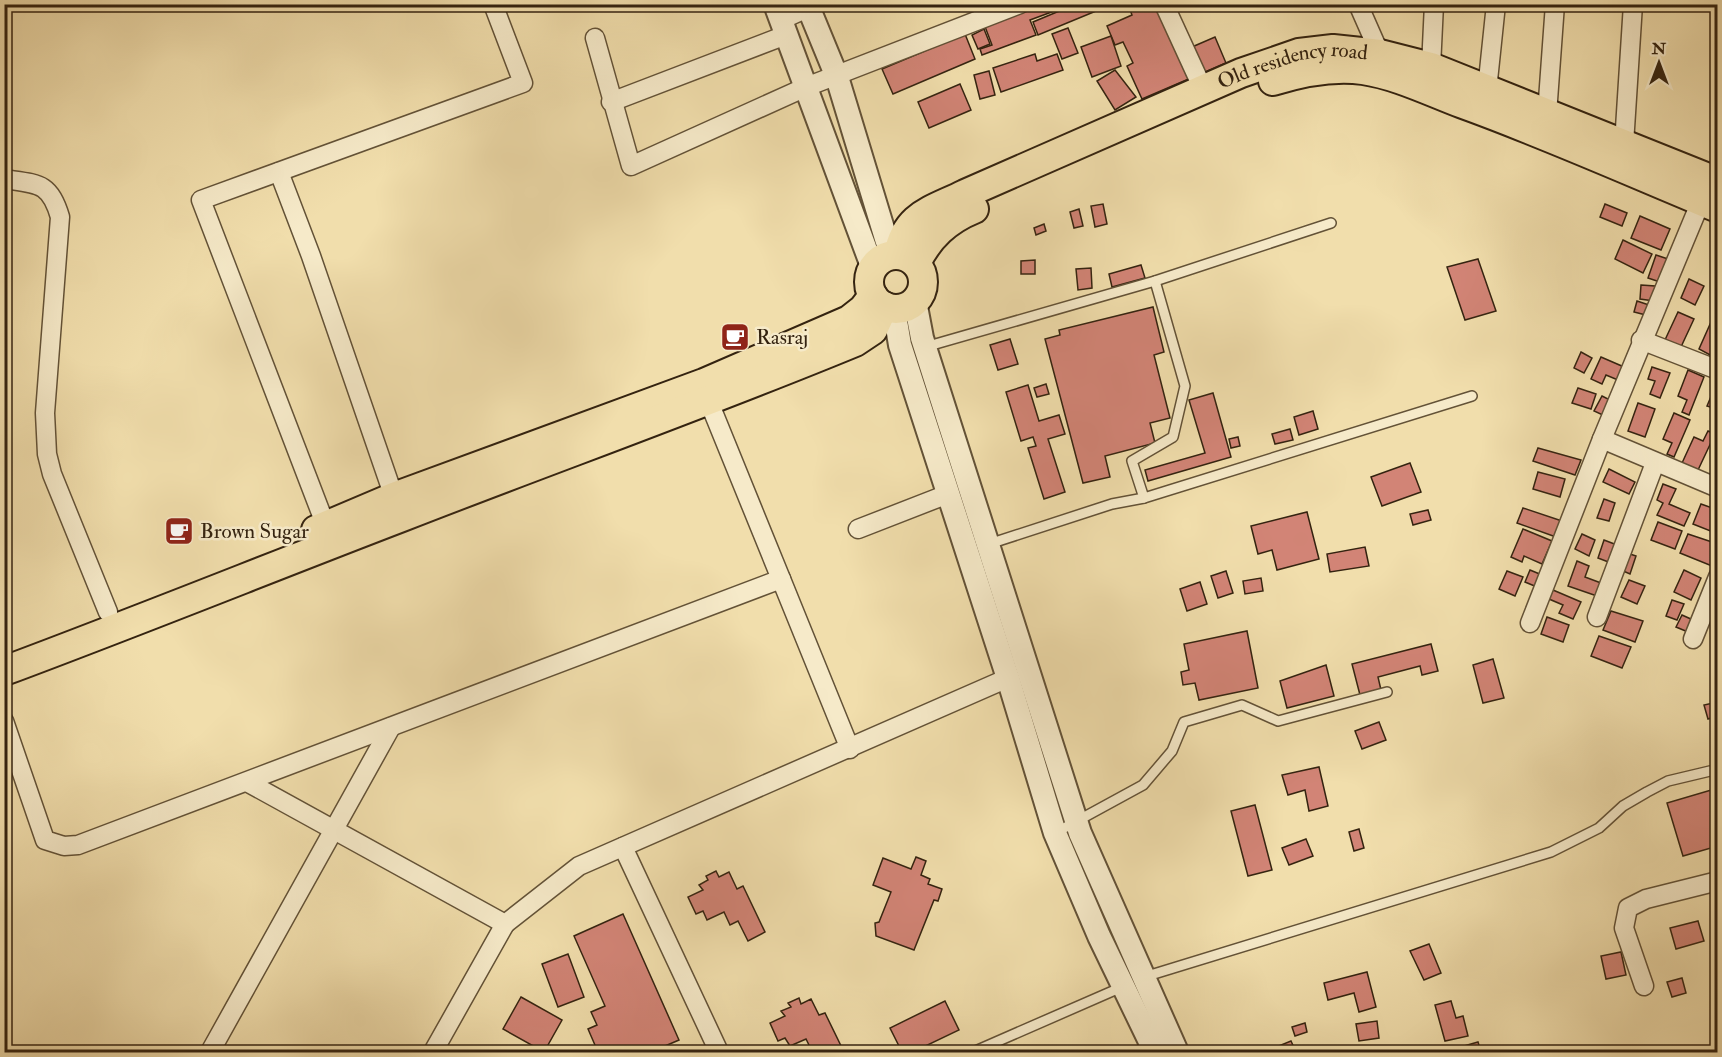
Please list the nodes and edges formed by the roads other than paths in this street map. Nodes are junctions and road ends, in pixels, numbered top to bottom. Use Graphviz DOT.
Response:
graph roads {
  1 [pos="493,4"];
  2 [pos="1020,4"];
  3 [pos="1164,4"];
  4 [pos="1358,4"];
  5 [pos="1434,4"];
  6 [pos="1496,4"];
  7 [pos="1555,4"];
  8 [pos="1633,4"];
  9 [pos="810,6"];
  10 [pos="781,20"];
  11 [pos="595,38"];
  12 [pos="1380,54"];
  13 [pos="1431,67"];
  14 [pos="837,77"];
  15 [pos="806,87"];
  16 [pos="1203,89"];
  17 [pos="1487,90"];
  18 [pos="611,102"];
  19 [pos="1547,114"];
  20 [pos="1624,144"];
  21 [pos="279,172"];
  22 [pos="4,179"];
  23 [pos="1712,197"];
  24 [pos="1331,223"];
  25 [pos="1155,281"];
  26 [pos="893,282"];
  27 [pos="1641,340"];
  28 [pos="925,346"];
  29 [pos="1718,370"];
  30 [pos="1472,396"];
  31 [pos="709,402"];
  32 [pos="1602,439"];
  33 [pos="1655,463"];
  34 [pos="1718,488"];
  35 [pos="948,494"];
  36 [pos="394,497"];
  37 [pos="1144,498"];
  38 [pos="858,529"];
  39 [pos="330,535"];
  40 [pos="988,544"];
  41 [pos="966,551"];
  42 [pos="1718,577"];
  43 [pos="781,579"];
  44 [pos="108,612"];
  45 [pos="1597,616"];
  46 [pos="1530,623"];
  47 [pos="1693,639"];
  48 [pos="4,652"];
  49 [pos="4,671"];
  50 [pos="1008,678"];
  51 [pos="1387,692"];
  52 [pos="4,721"];
  53 [pos="392,727"];
  54 [pos="850,749"];
  55 [pos="1710,771"];
  56 [pos="248,782"];
  57 [pos="1076,821"];
  58 [pos="335,830"];
  59 [pos="1055,833"];
  60 [pos="623,847"];
  61 [pos="1718,881"];
  62 [pos="505,924"];
  63 [pos="1133,982"];
  64 [pos="1644,986"];
  65 [pos="210,1053"];
  66 [pos="433,1053"];
  67 [pos="719,1053"];
  68 [pos="973,1053"];
  69 [pos="1155,1053"];
  70 [pos="1177,1053"];
  1 -- 21 [label="street"];
  2 -- 14 [label="street"];
  3 -- 16 [label="street"];
  4 -- 12 [label="street"];
  5 -- 13 [label="street"];
  6 -- 17 [label="street"];
  7 -- 19 [label="street"];
  8 -- 20 [label="street"];
  9 -- 10 [label="street"];
  9 -- 14 [label="street"];
  10 -- 15 [label="street"];
  10 -- 18 [label="street"];
  11 -- 18 [label="street"];
  12 -- 13 [label="highway, Old residency road"];
  12 -- 16 [label="highway, Old residency road"];
  13 -- 17 [label="highway, Old residency road"];
  14 -- 15 [label="street"];
  14 -- 26 [label="street"];
  15 -- 18 [label="street"];
  15 -- 26 [label="street"];
  16 -- 26 [label="highway, Old residency road"];
  17 -- 19 [label="highway, Old residency road"];
  19 -- 20 [label="highway, Old residency road"];
  20 -- 23 [label="highway, Old residency road"];
  21 -- 36 [label="street"];
  21 -- 39 [label="street"];
  22 -- 44 [label="street"];
  23 -- 26 [label="highway, Old residency road"];
  23 -- 27 [label="street"];
  24 -- 25 [label="lane"];
  25 -- 28 [label="lane"];
  25 -- 37 [label="lane"];
  26 -- 28 [label="street"];
  26 -- 31 [label="highway"];
  26 -- 35 [label="street"];
  26 -- 36 [label="highway"];
  27 -- 29 [label="street"];
  27 -- 32 [label="street"];
  28 -- 40 [label="street"];
  30 -- 37 [label="lane"];
  31 -- 39 [label="highway"];
  31 -- 43 [label="street"];
  32 -- 33 [label="street"];
  32 -- 46 [label="street"];
  33 -- 34 [label="street"];
  33 -- 45 [label="street"];
  35 -- 38 [label="street"];
  35 -- 41 [label="street"];
  36 -- 39 [label="highway"];
  37 -- 40 [label="lane"];
  39 -- 44 [label="highway"];
  39 -- 49 [label="highway"];
  40 -- 41 [label="lane"];
  40 -- 57 [label="street"];
  41 -- 50 [label="street"];
  42 -- 47 [label="street"];
  43 -- 53 [label="street"];
  43 -- 54 [label="street"];
  44 -- 48 [label="highway"];
  50 -- 54 [label="street"];
  50 -- 59 [label="street"];
  51 -- 57 [label="lane"];
  52 -- 56 [label="street"];
  53 -- 56 [label="street"];
  53 -- 58 [label="street"];
  54 -- 60 [label="street"];
  55 -- 63 [label="lane"];
  56 -- 58 [label="street"];
  57 -- 59 [label="lane"];
  57 -- 63 [label="street"];
  58 -- 62 [label="street"];
  58 -- 65 [label="street"];
  59 -- 63 [label="street"];
  60 -- 62 [label="street"];
  60 -- 67 [label="street"];
  61 -- 64 [label="street"];
  62 -- 66 [label="street"];
  63 -- 68 [label="lane"];
  63 -- 69 [label="street"];
  63 -- 70 [label="street"];
}
